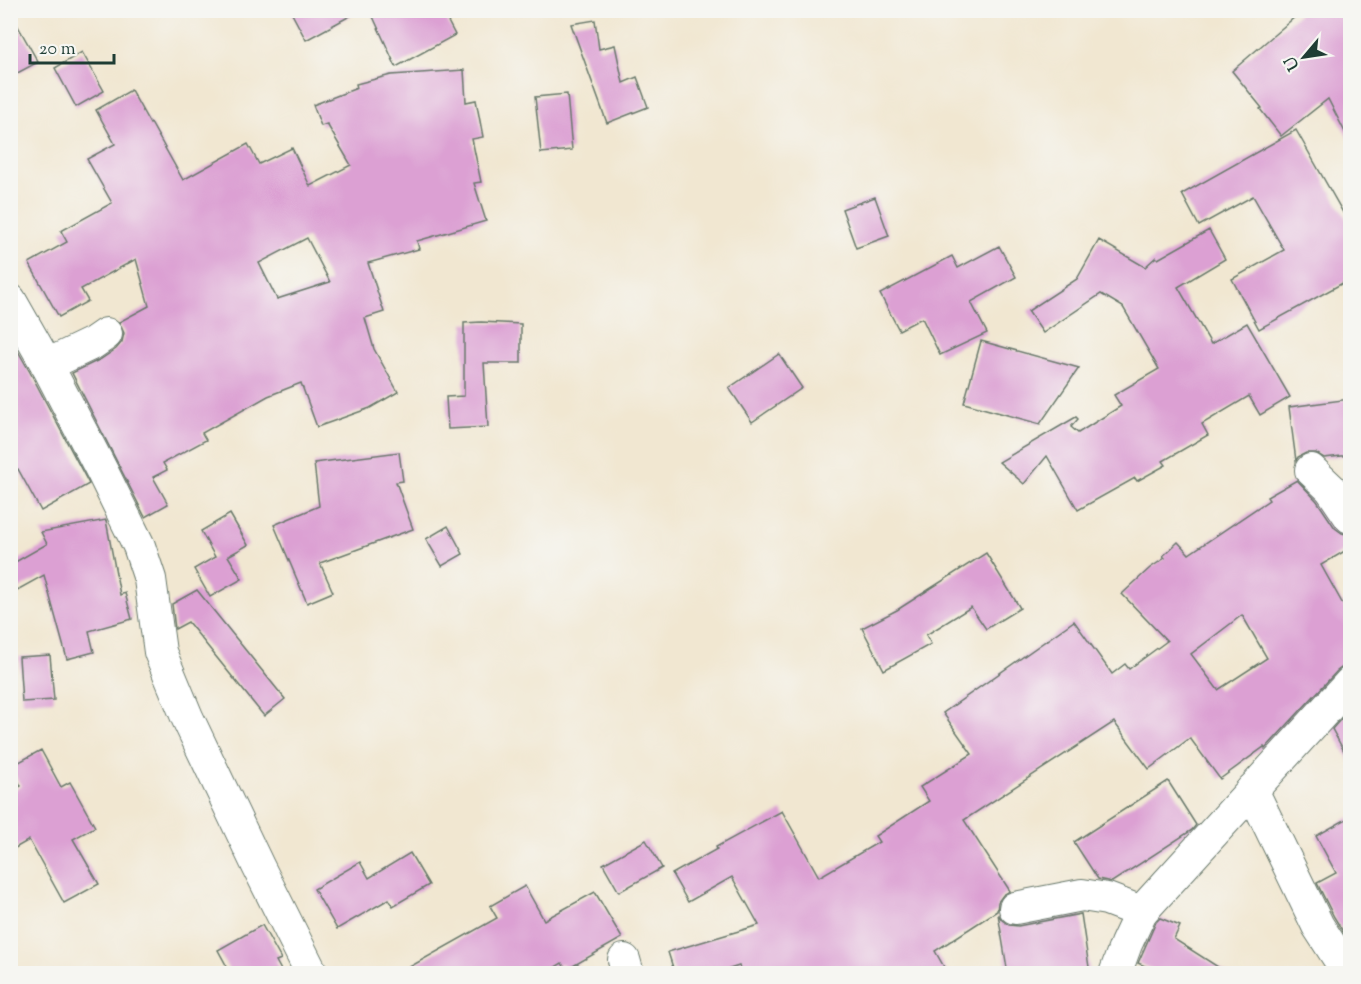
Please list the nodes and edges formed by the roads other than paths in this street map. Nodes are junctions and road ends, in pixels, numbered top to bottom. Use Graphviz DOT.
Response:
graph roads {
  1 [pos="10,300"];
  2 [pos="105,334"];
  3 [pos="47,365"];
  4 [pos="1311,470"];
  5 [pos="1350,517"];
  6 [pos="1350,684"];
  7 [pos="1252,790"];
  8 [pos="1015,908"];
  9 [pos="1141,912"];
  10 [pos="312,974"];
  11 [pos="1115,974"];
  12 [pos="1349,974"];
  1 -- 3 [label="street"];
  2 -- 3 [label="street"];
  3 -- 10 [label="street"];
  4 -- 5 [label="street"];
  6 -- 7 [label="street"];
  7 -- 9 [label="street"];
  7 -- 12 [label="street"];
  8 -- 9 [label="street"];
  9 -- 11 [label="street"];
}
